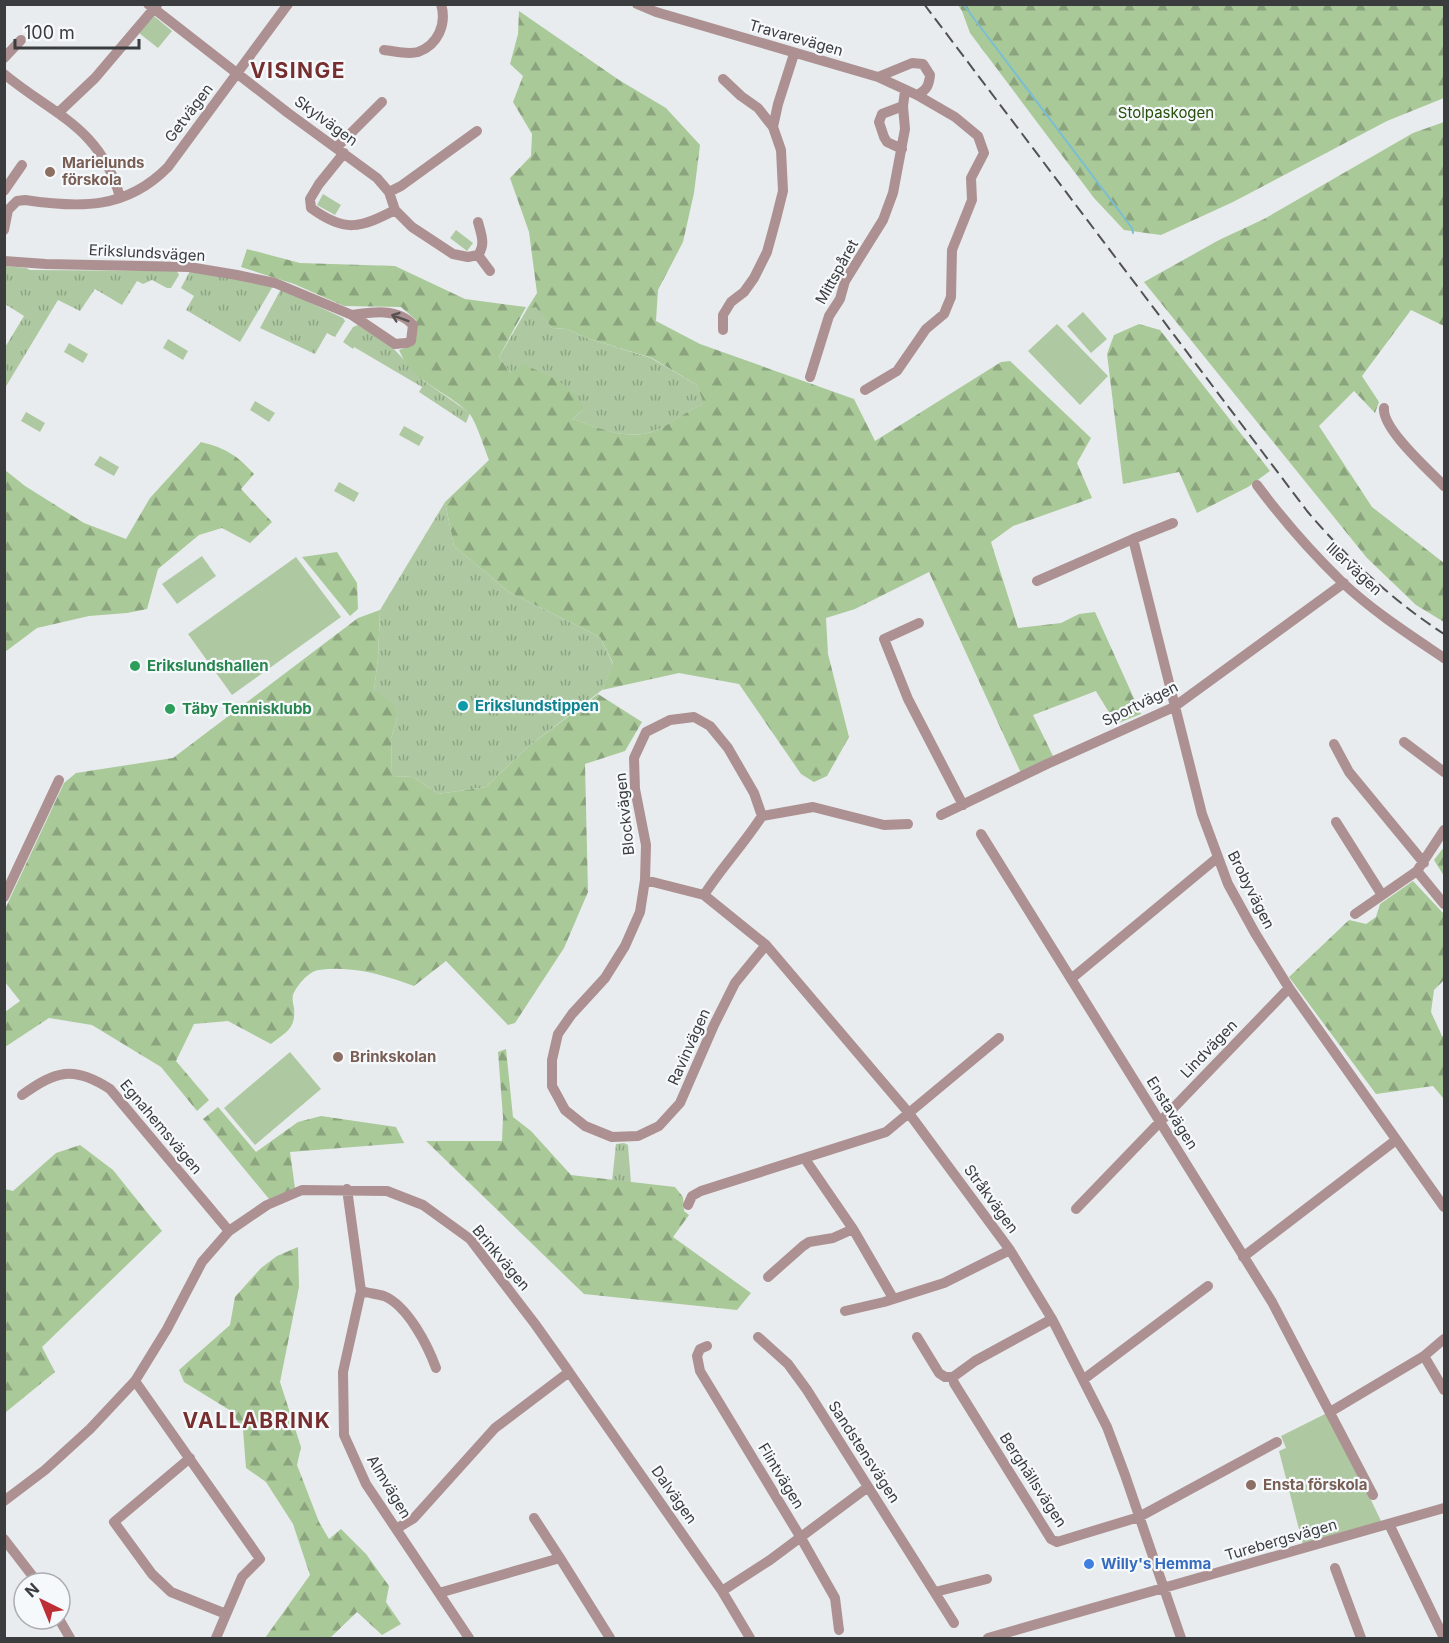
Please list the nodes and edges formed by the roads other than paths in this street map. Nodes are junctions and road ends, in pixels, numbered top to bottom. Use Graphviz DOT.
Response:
graph roads {
  1 [pos="288,4"];
  2 [pos="441,4"];
  3 [pos="637,4"];
  4 [pos="153,6"];
  5 [pos="21,40"];
  6 [pos="384,50"];
  7 [pos="794,54"];
  8 [pos="4,58"];
  9 [pos="4,74"];
  10 [pos="237,74"];
  11 [pos="878,77"];
  12 [pos="723,79"];
  13 [pos="905,91"];
  14 [pos="917,95"];
  15 [pos="382,102"];
  16 [pos="778,105"];
  17 [pos="755,106"];
  18 [pos="903,106"];
  19 [pos="58,113"];
  20 [pos="773,127"];
  21 [pos="477,132"];
  22 [pos="902,149"];
  23 [pos="340,151"];
  24 [pos="22,165"];
  25 [pos="4,191"];
  26 [pos="389,192"];
  27 [pos="120,197"];
  28 [pos="17,201"];
  29 [pos="395,210"];
  30 [pos="478,222"];
  31 [pos="4,230"];
  32 [pos="478,255"];
  33 [pos="4,261"];
  34 [pos="490,271"];
  35 [pos="352,315"];
  36 [pos="723,330"];
  37 [pos="810,377"];
  38 [pos="865,390"];
  39 [pos="1384,408"];
  40 [pos="1257,485"];
  41 [pos="1444,486"];
  42 [pos="1173,523"];
  43 [pos="1133,539"];
  44 [pos="1037,581"];
  45 [pos="1344,584"];
  46 [pos="919,623"];
  47 [pos="1444,658"];
  48 [pos="1174,707"];
  49 [pos="1404,742"];
  50 [pos="1334,744"];
  51 [pos="1444,772"];
  52 [pos="59,780"];
  53 [pos="963,805"];
  54 [pos="941,815"];
  55 [pos="762,816"];
  56 [pos="1336,822"];
  57 [pos="908,824"];
  58 [pos="1444,830"];
  59 [pos="981,834"];
  60 [pos="1217,858"];
  61 [pos="1420,867"];
  62 [pos="645,880"];
  63 [pos="704,895"];
  64 [pos="1382,895"];
  65 [pos="4,897"];
  66 [pos="1444,904"];
  67 [pos="1355,914"];
  68 [pos="766,945"];
  69 [pos="1071,979"];
  70 [pos="1289,988"];
  71 [pos="999,1038"];
  72 [pos="22,1095"];
  73 [pos="908,1112"];
  74 [pos="1161,1123"];
  75 [pos="1396,1140"];
  76 [pos="806,1159"];
  77 [pos="347,1189"];
  78 [pos="688,1205"];
  79 [pos="1444,1207"];
  80 [pos="1076,1209"];
  81 [pos="853,1229"];
  82 [pos="229,1232"];
  83 [pos="1010,1250"];
  84 [pos="1243,1257"];
  85 [pos="768,1278"];
  86 [pos="1208,1286"];
  87 [pos="361,1291"];
  88 [pos="893,1298"];
  89 [pos="845,1311"];
  90 [pos="1052,1319"];
  91 [pos="758,1337"];
  92 [pos="917,1337"];
  93 [pos="1444,1339"];
  94 [pos="707,1346"];
  95 [pos="1424,1356"];
  96 [pos="436,1368"];
  97 [pos="569,1372"];
  98 [pos="953,1377"];
  99 [pos="1084,1379"];
  100 [pos="135,1381"];
  101 [pos="1444,1390"];
  102 [pos="1330,1412"];
  103 [pos="1277,1442"];
  104 [pos="190,1458"];
  105 [pos="868,1487"];
  106 [pos="1373,1495"];
  107 [pos="4,1501"];
  108 [pos="1444,1508"];
  109 [pos="1139,1517"];
  110 [pos="534,1518"];
  111 [pos="1389,1524"];
  112 [pos="396,1529"];
  113 [pos="801,1538"];
  114 [pos="4,1539"];
  115 [pos="560,1558"];
  116 [pos="1335,1568"];
  117 [pos="29,1571"];
  118 [pos="987,1579"];
  119 [pos="1164,1589"];
  120 [pos="722,1591"];
  121 [pos="935,1592"];
  122 [pos="439,1593"];
  123 [pos="226,1614"];
  124 [pos="954,1623"];
  125 [pos="839,1630"];
  126 [pos="216,1638"];
  127 [pos="469,1638"];
  128 [pos="610,1638"];
  129 [pos="750,1638"];
  130 [pos="988,1638"];
  131 [pos="1180,1638"];
  132 [pos="1361,1638"];
  133 [pos="1444,1638"];
  1 -- 10 [label="street, Getvägen"];
  2 -- 6 [label="street"];
  3 -- 7 [label="street, Travarevägen"];
  4 -- 10 [label="street, Skylvägen"];
  4 -- 19 [label="street"];
  5 -- 8 [label="street"];
  7 -- 11 [label="street, Travarevägen"];
  7 -- 16 [label="street"];
  9 -- 19 [label="street"];
  10 -- 23 [label="street, Skylvägen"];
  10 -- 27 [label="street, Getvägen"];
  11 -- 13 [label="street, Travarevägen"];
  11 -- 14 [label="street"];
  12 -- 17 [label="street"];
  13 -- 14 [label="street, Travarevägen"];
  13 -- 18 [label="street, Mittspåret"];
  14 -- 38 [label="street, Travarevägen"];
  15 -- 23 [label="street"];
  16 -- 17 [label="street"];
  16 -- 20 [label="street"];
  17 -- 20 [label="street"];
  18 -- 22 [label="street, Mittspåret"];
  18 -- 22 [label="street"];
  19 -- 27 [label="street"];
  20 -- 36 [label="street"];
  21 -- 26 [label="street"];
  22 -- 37 [label="street, Mittspåret"];
  23 -- 26 [label="street, Skylvägen"];
  23 -- 29 [label="street"];
  24 -- 25 [label="street"];
  25 -- 28 [label="street"];
  26 -- 29 [label="street, Skylvägen"];
  27 -- 28 [label="street, Getvägen"];
  28 -- 31 [label="street"];
  29 -- 32 [label="street, Skylvägen"];
  30 -- 32 [label="street"];
  32 -- 34 [label="street"];
  33 -- 35 [label="street, Erikslundsvägen"];
  35 -- 35 [label="street, Erikslundsvägen, one-way"];
  39 -- 41 [label="street"];
  40 -- 45 [label="street, Illervägen"];
  42 -- 43 [label="street"];
  43 -- 44 [label="street"];
  43 -- 48 [label="street, Brobyvägen"];
  45 -- 47 [label="street, Illervägen"];
  45 -- 48 [label="street, Sportvägen"];
  46 -- 53 [label="street"];
  48 -- 53 [label="street, Sportvägen"];
  48 -- 60 [label="street, Brobyvägen"];
  49 -- 51 [label="street"];
  50 -- 61 [label="street"];
  52 -- 65 [label="street"];
  53 -- 54 [label="street, Sportvägen"];
  55 -- 57 [label="street"];
  55 -- 62 [label="street, Blockvägen"];
  55 -- 63 [label="street"];
  56 -- 64 [label="street"];
  58 -- 61 [label="street"];
  59 -- 69 [label="street, Enstavägen"];
  60 -- 69 [label="street"];
  60 -- 70 [label="street, Brobyvägen"];
  61 -- 64 [label="street"];
  61 -- 66 [label="street"];
  62 -- 63 [label="street, Stråkvägen"];
  62 -- 68 [label="street, Ravinvägen"];
  63 -- 68 [label="street, Stråkvägen"];
  64 -- 67 [label="street"];
  68 -- 73 [label="street, Stråkvägen"];
  69 -- 74 [label="street, Enstavägen"];
  70 -- 74 [label="street, Lindvägen"];
  70 -- 75 [label="street, Brobyvägen"];
  71 -- 73 [label="street"];
  72 -- 82 [label="street, Egnahemsvägen"];
  73 -- 76 [label="street"];
  73 -- 83 [label="street, Stråkvägen"];
  74 -- 80 [label="street, Lindvägen"];
  74 -- 84 [label="street, Enstavägen"];
  75 -- 79 [label="street, Brobyvägen"];
  75 -- 84 [label="street"];
  76 -- 78 [label="street"];
  76 -- 81 [label="street"];
  77 -- 82 [label="street, Brinkvägen"];
  77 -- 87 [label="street, Almvägen"];
  77 -- 97 [label="street, Brinkvägen"];
  81 -- 85 [label="street"];
  81 -- 88 [label="street"];
  82 -- 100 [label="street, Brinkvägen"];
  83 -- 88 [label="street"];
  83 -- 90 [label="street, Stråkvägen"];
  84 -- 102 [label="street, Enstavägen"];
  86 -- 99 [label="street"];
  87 -- 96 [label="street"];
  87 -- 112 [label="street, Almvägen"];
  88 -- 89 [label="street"];
  90 -- 98 [label="street"];
  90 -- 99 [label="street, Stråkvägen"];
  91 -- 105 [label="street, Sandstensvägen"];
  92 -- 98 [label="street, Berghällsvägen"];
  93 -- 95 [label="street"];
  94 -- 113 [label="street, Flintvägen"];
  95 -- 101 [label="street"];
  95 -- 102 [label="street"];
  97 -- 112 [label="street"];
  97 -- 120 [label="street, Dalvägen"];
  98 -- 109 [label="street, Berghällsvägen"];
  99 -- 109 [label="street, Stråkvägen"];
  100 -- 104 [label="street"];
  100 -- 107 [label="street, Brinkvägen"];
  102 -- 106 [label="street, Enstavägen"];
  103 -- 109 [label="street"];
  104 -- 123 [label="street"];
  104 -- 123 [label="street"];
  105 -- 113 [label="street"];
  105 -- 121 [label="street, Sandstensvägen"];
  108 -- 111 [label="street, Turebergsvägen"];
  109 -- 119 [label="street, Stråkvägen"];
  110 -- 115 [label="street"];
  111 -- 119 [label="street, Turebergsvägen"];
  111 -- 133 [label="street"];
  112 -- 122 [label="street, Almvägen"];
  113 -- 120 [label="street"];
  113 -- 125 [label="street, Flintvägen"];
  114 -- 117 [label="street"];
  115 -- 122 [label="street"];
  115 -- 128 [label="street"];
  116 -- 132 [label="street"];
  118 -- 121 [label="street"];
  119 -- 130 [label="street, Turebergsvägen"];
  119 -- 131 [label="street, Stråkvägen"];
  120 -- 129 [label="street, Dalvägen"];
  121 -- 124 [label="street, Sandstensvägen"];
  122 -- 127 [label="street, Almvägen"];
  123 -- 126 [label="street"];
}
